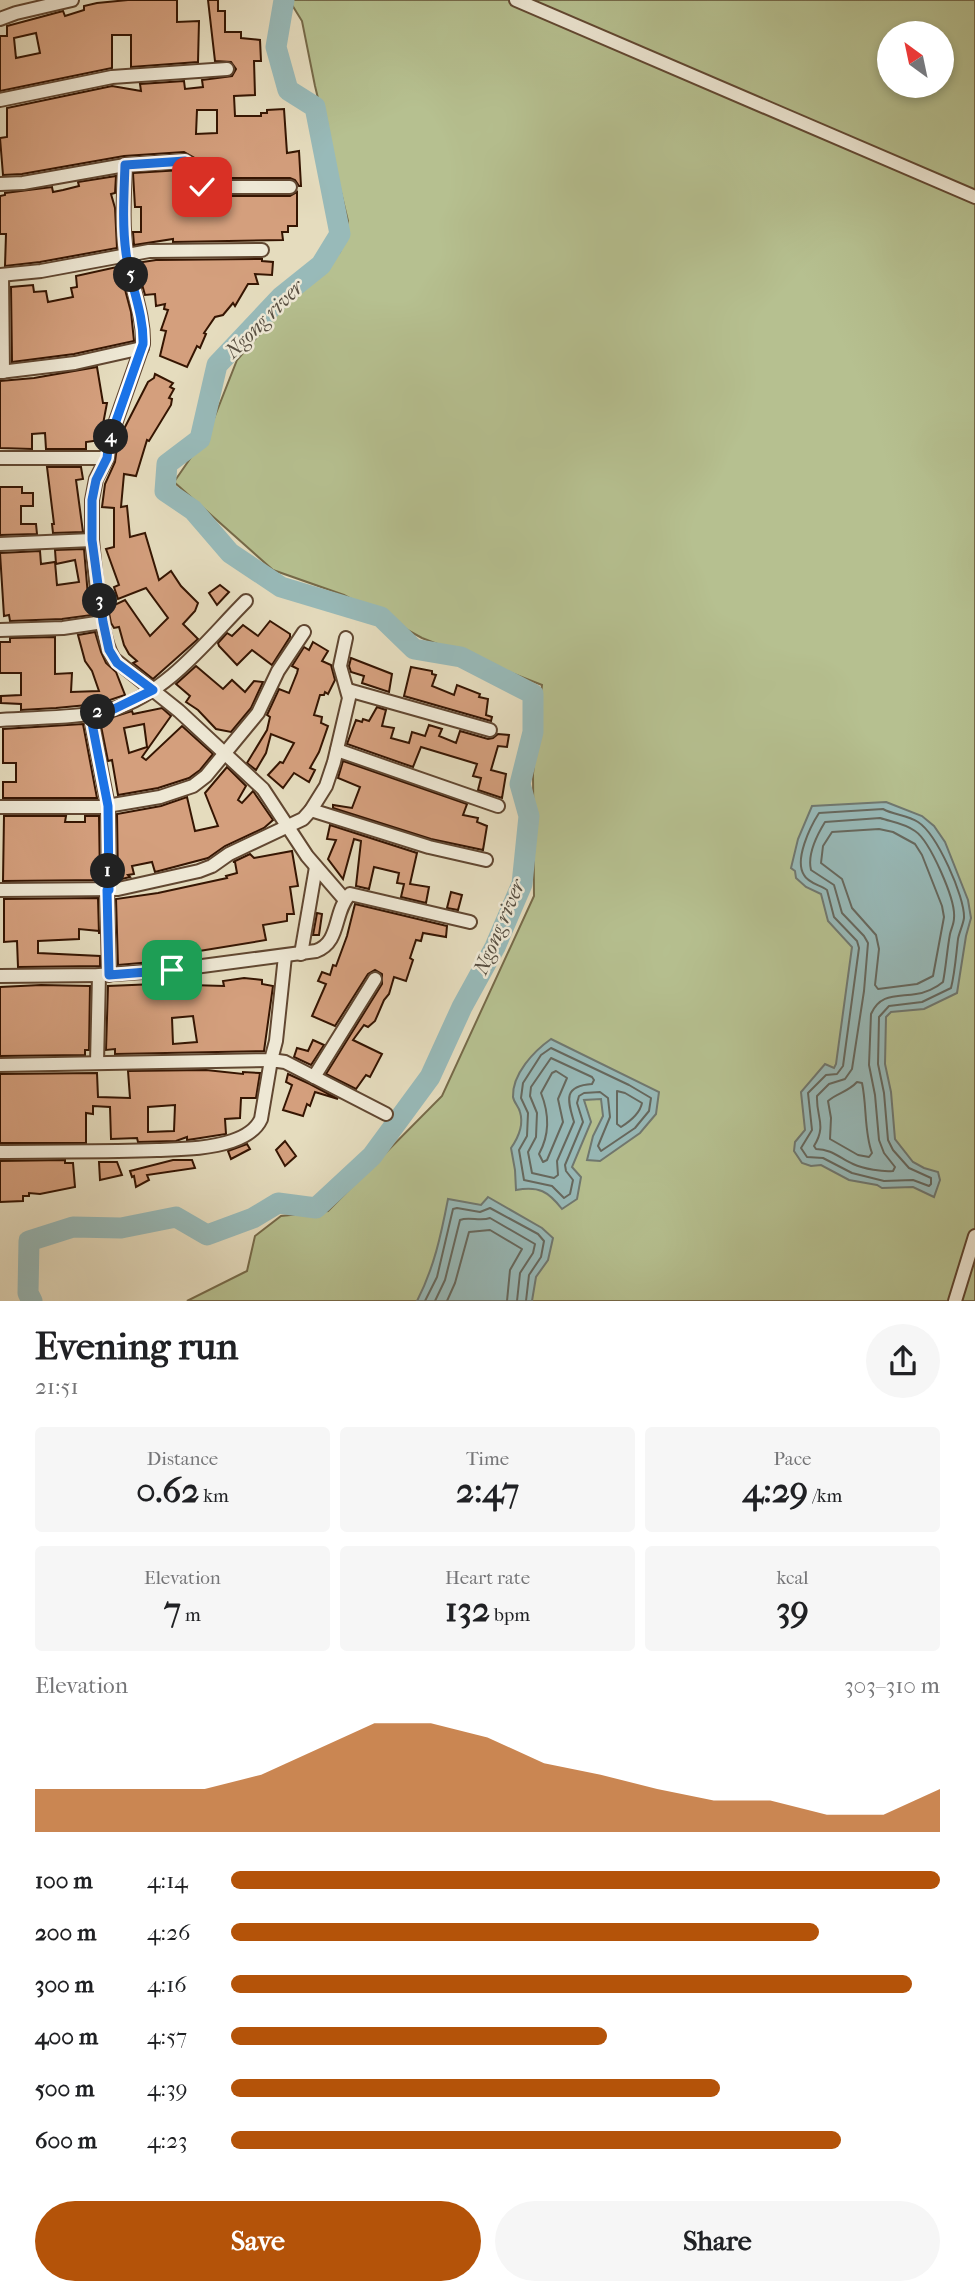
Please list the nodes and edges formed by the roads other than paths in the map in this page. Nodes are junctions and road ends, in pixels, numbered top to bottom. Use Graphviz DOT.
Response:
graph roads {
  1 [pos="72,0"];
  2 [pos="516,0"];
  3 [pos="0,19"];
  4 [pos="226,69"];
  5 [pos="0,100"];
  6 [pos="125,165"];
  7 [pos="0,184"];
  8 [pos="290,187"];
  9 [pos="975,197"];
  10 [pos="262,250"];
  11 [pos="126,254"];
  12 [pos="1,275"];
  13 [pos="142,348"];
  14 [pos="1,372"];
  15 [pos="0,458"];
  16 [pos="107,458"];
  17 [pos="92,540"];
  18 [pos="0,544"];
  19 [pos="246,601"];
  20 [pos="103,622"];
  21 [pos="0,630"];
  22 [pos="304,632"];
  23 [pos="346,638"];
  24 [pos="153,690"];
  25 [pos="348,690"];
  26 [pos="90,713"];
  27 [pos="0,720"];
  28 [pos="490,730"];
  29 [pos="337,750"];
  30 [pos="224,754"];
  31 [pos="108,806"];
  32 [pos="498,806"];
  33 [pos="0,807"];
  34 [pos="311,810"];
  35 [pos="289,827"];
  36 [pos="486,860"];
  37 [pos="316,867"];
  38 [pos="0,890"];
  39 [pos="108,890"];
  40 [pos="345,900"];
  41 [pos="470,922"];
  42 [pos="301,954"];
  43 [pos="285,956"];
  44 [pos="104,975"];
  45 [pos="0,976"];
  46 [pos="375,978"];
  47 [pos="271,1060"];
  48 [pos="97,1063"];
  49 [pos="0,1066"];
  50 [pos="314,1077"];
  51 [pos="386,1114"];
  52 [pos="0,1152"];
  53 [pos="975,1236"];
  54 [pos="955,1301"];
  1 -- 3 [label="street"];
  2 -- 9 [label="street"];
  4 -- 5 [label="street"];
  6 -- 7 [label="street"];
  6 -- 8 [label="street"];
  6 -- 11 [label="street"];
  10 -- 11 [label="street"];
  11 -- 12 [label="street"];
  11 -- 13 [label="street"];
  12 -- 14 [label="street"];
  13 -- 14 [label="street"];
  13 -- 16 [label="street"];
  15 -- 16 [label="street"];
  16 -- 17 [label="street"];
  17 -- 18 [label="street"];
  17 -- 20 [label="street"];
  19 -- 24 [label="street"];
  20 -- 21 [label="street"];
  20 -- 24 [label="street"];
  22 -- 30 [label="street"];
  23 -- 25 [label="street"];
  24 -- 26 [label="street"];
  24 -- 30 [label="street"];
  25 -- 28 [label="street"];
  25 -- 29 [label="street"];
  26 -- 27 [label="street"];
  26 -- 31 [label="street"];
  29 -- 32 [label="street"];
  29 -- 34 [label="street"];
  30 -- 31 [label="street"];
  30 -- 35 [label="street"];
  31 -- 33 [label="street"];
  31 -- 39 [label="street"];
  34 -- 35 [label="street"];
  34 -- 36 [label="street"];
  35 -- 37 [label="street"];
  35 -- 39 [label="street"];
  37 -- 40 [label="street"];
  37 -- 42 [label="street"];
  38 -- 39 [label="street"];
  39 -- 44 [label="street"];
  40 -- 41 [label="street"];
  40 -- 42 [label="street"];
  42 -- 43 [label="street"];
  43 -- 44 [label="street"];
  43 -- 47 [label="street"];
  44 -- 45 [label="street"];
  44 -- 48 [label="street"];
  46 -- 50 [label="street"];
  47 -- 48 [label="street"];
  47 -- 50 [label="street"];
  47 -- 52 [label="street"];
  48 -- 49 [label="street"];
  50 -- 51 [label="street"];
  53 -- 54 [label="street"];
}
